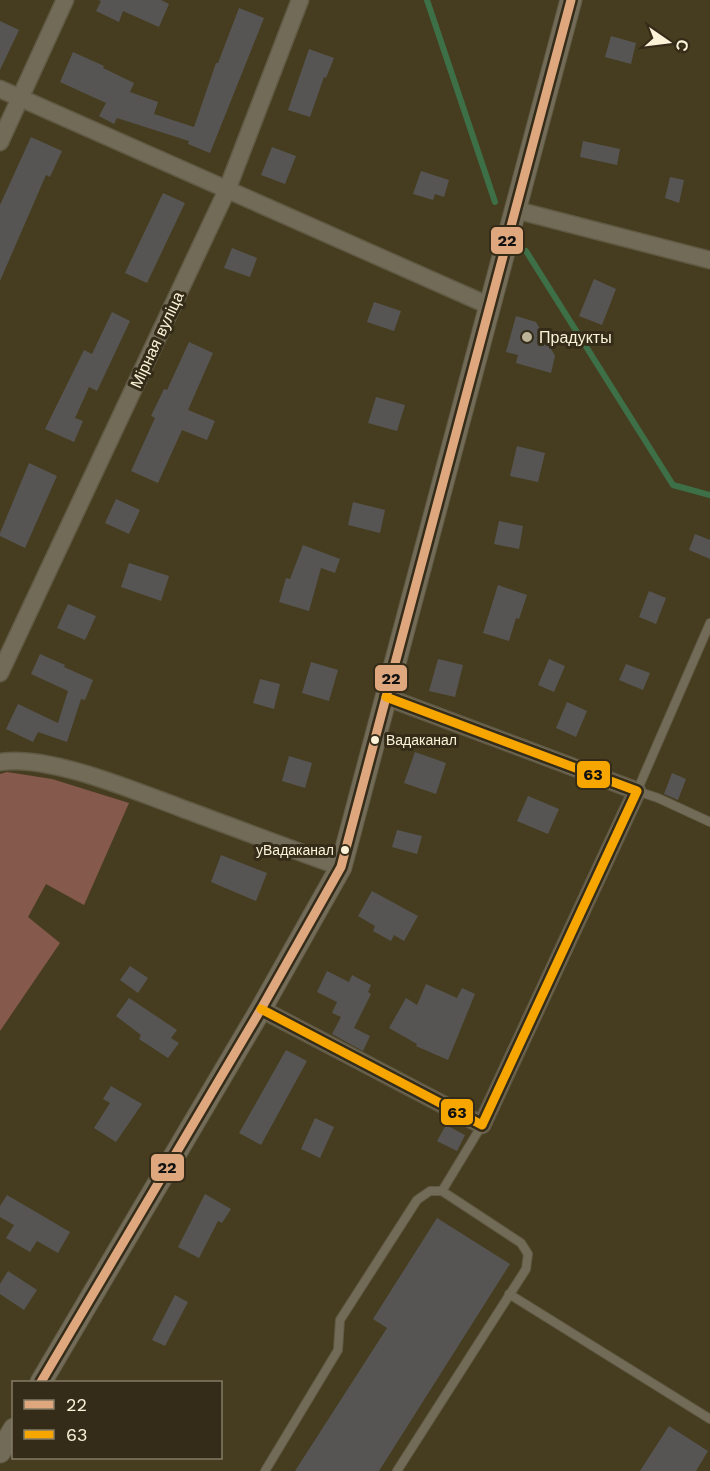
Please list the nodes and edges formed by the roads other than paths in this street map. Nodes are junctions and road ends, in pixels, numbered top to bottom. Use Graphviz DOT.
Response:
graph roads {
  1 [pos="65,0"];
  2 [pos="300,0"];
  3 [pos="571,0"];
  4 [pos="0,89"];
  5 [pos="20,98"];
  6 [pos="0,142"];
  7 [pos="227,190"];
  8 [pos="516,210"];
  9 [pos="710,261"];
  10 [pos="490,306"];
  11 [pos="710,623"];
  12 [pos="0,673"];
  13 [pos="386,697"];
  14 [pos="0,762"];
  15 [pos="637,791"];
  16 [pos="710,822"];
  17 [pos="341,867"];
  18 [pos="261,1009"];
  19 [pos="482,1125"];
  20 [pos="442,1191"];
  21 [pos="509,1294"];
  22 [pos="42,1381"];
  23 [pos="710,1419"];
  24 [pos="12,1432"];
  25 [pos="0,1452"];
  26 [pos="265,1471"];
  27 [pos="397,1471"];
  1 -- 5 [label="street"];
  2 -- 7 [label="street, Мірная вуліца"];
  3 -- 8 [label="street"];
  4 -- 5 [label="street"];
  5 -- 6 [label="street"];
  5 -- 7 [label="street"];
  7 -- 10 [label="street"];
  7 -- 12 [label="street, Мірная вуліца"];
  8 -- 9 [label="street"];
  8 -- 10 [label="street"];
  10 -- 13 [label="street"];
  11 -- 15 [label="lane"];
  13 -- 15 [label="street"];
  13 -- 17 [label="street"];
  14 -- 17 [label="street"];
  15 -- 16 [label="lane"];
  15 -- 19 [label="street"];
  17 -- 18 [label="street"];
  18 -- 19 [label="street"];
  18 -- 22 [label="street"];
  19 -- 20 [label="lane"];
  20 -- 21 [label="lane"];
  20 -- 26 [label="lane"];
  21 -- 23 [label="lane"];
  21 -- 27 [label="lane"];
  24 -- 25 [label="street"];
}
